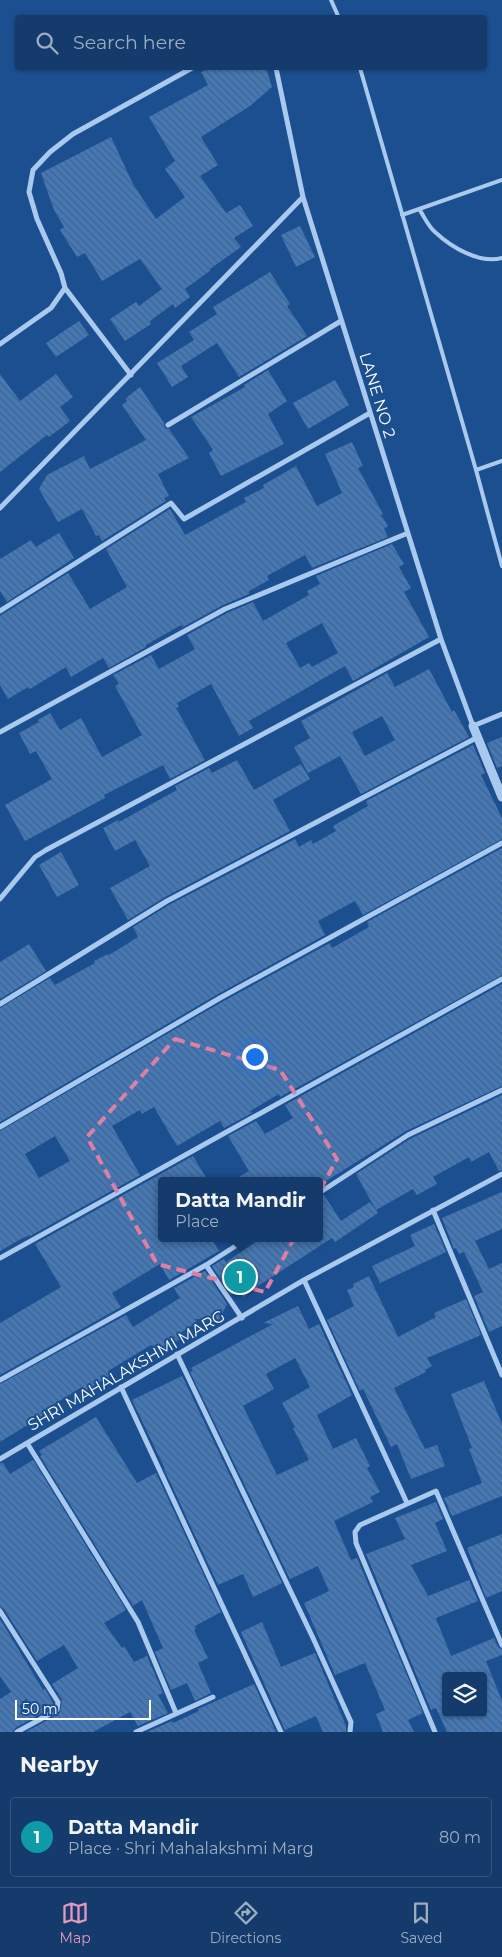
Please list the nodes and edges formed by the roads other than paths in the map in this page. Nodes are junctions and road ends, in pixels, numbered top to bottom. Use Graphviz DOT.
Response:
graph roads {
  1 [pos="331,0"];
  2 [pos="338,15"];
  3 [pos="188,70"];
  4 [pos="276,70"];
  5 [pos="361,70"];
  6 [pos="502,180"];
  7 [pos="303,197"];
  8 [pos="419,209"];
  9 [pos="402,215"];
  10 [pos="502,258"];
  11 [pos="65,288"];
  12 [pos="341,321"];
  13 [pos="0,344"];
  14 [pos="130,374"];
  15 [pos="370,413"];
  16 [pos="168,425"];
  17 [pos="502,461"];
  18 [pos="476,470"];
  19 [pos="0,508"];
  20 [pos="408,532"];
  21 [pos="502,566"];
  22 [pos="0,611"];
  23 [pos="441,639"];
  24 [pos="502,714"];
  25 [pos="473,726"];
  26 [pos="0,732"];
  27 [pos="478,737"];
  28 [pos="502,797"];
  29 [pos="502,843"];
  30 [pos="0,899"];
  31 [pos="502,979"];
  32 [pos="0,1004"];
  33 [pos="502,1090"];
  34 [pos="0,1127"];
  35 [pos="502,1174"];
  36 [pos="323,1189"];
  37 [pos="433,1210"];
  38 [pos="242,1242"];
  39 [pos="0,1258"];
  40 [pos="206,1265"];
  41 [pos="304,1280"];
  42 [pos="242,1318"];
  43 [pos="177,1354"];
  44 [pos="502,1375"];
  45 [pos="0,1380"];
  46 [pos="121,1387"];
  47 [pos="27,1443"];
  48 [pos="0,1458"];
  49 [pos="407,1503"];
  50 [pos="0,1611"];
  51 [pos="502,1645"];
  52 [pos="213,1697"];
  53 [pos="176,1713"];
  54 [pos="17,1732"];
  55 [pos="136,1732"];
  56 [pos="281,1732"];
  57 [pos="350,1732"];
  58 [pos="435,1732"];
  1 -- 2 [label="lane"];
  3 -- 11 [label="street"];
  4 -- 7 [label="street, LANE NO 2"];
  5 -- 9 [label="lane"];
  6 -- 8 [label="lane"];
  7 -- 12 [label="street, LANE NO 2"];
  7 -- 14 [label="street"];
  8 -- 9 [label="lane"];
  8 -- 10 [label="lane"];
  9 -- 18 [label="lane"];
  11 -- 13 [label="street"];
  11 -- 14 [label="street"];
  12 -- 15 [label="street, LANE NO 2"];
  12 -- 16 [label="street"];
  14 -- 19 [label="street"];
  15 -- 20 [label="street, LANE NO 2"];
  15 -- 22 [label="street"];
  17 -- 18 [label="lane"];
  18 -- 21 [label="lane"];
  20 -- 23 [label="street, LANE NO 2"];
  20 -- 26 [label="street"];
  23 -- 25 [label="street, LANE NO 2"];
  23 -- 30 [label="street"];
  24 -- 25 [label="street"];
  25 -- 27 [label="street"];
  27 -- 28 [label="street"];
  27 -- 32 [label="street"];
  29 -- 34 [label="street"];
  31 -- 39 [label="street"];
  33 -- 36 [label="street"];
  35 -- 37 [label="street, SHRI MAHALAKSHMI MARG"];
  37 -- 41 [label="street, SHRI MAHALAKSHMI MARG"];
  37 -- 44 [label="street"];
  38 -- 40 [label="street"];
  40 -- 42 [label="street"];
  40 -- 45 [label="street"];
  41 -- 42 [label="street, SHRI MAHALAKSHMI MARG"];
  41 -- 49 [label="street"];
  42 -- 43 [label="street, SHRI MAHALAKSHMI MARG"];
  43 -- 46 [label="street, SHRI MAHALAKSHMI MARG"];
  43 -- 57 [label="street"];
  46 -- 47 [label="street, SHRI MAHALAKSHMI MARG"];
  46 -- 56 [label="street"];
  47 -- 48 [label="street, SHRI MAHALAKSHMI MARG"];
  47 -- 53 [label="street"];
  49 -- 51 [label="street"];
  49 -- 58 [label="street"];
  50 -- 54 [label="street"];
  52 -- 53 [label="street"];
  53 -- 55 [label="street"];
}
